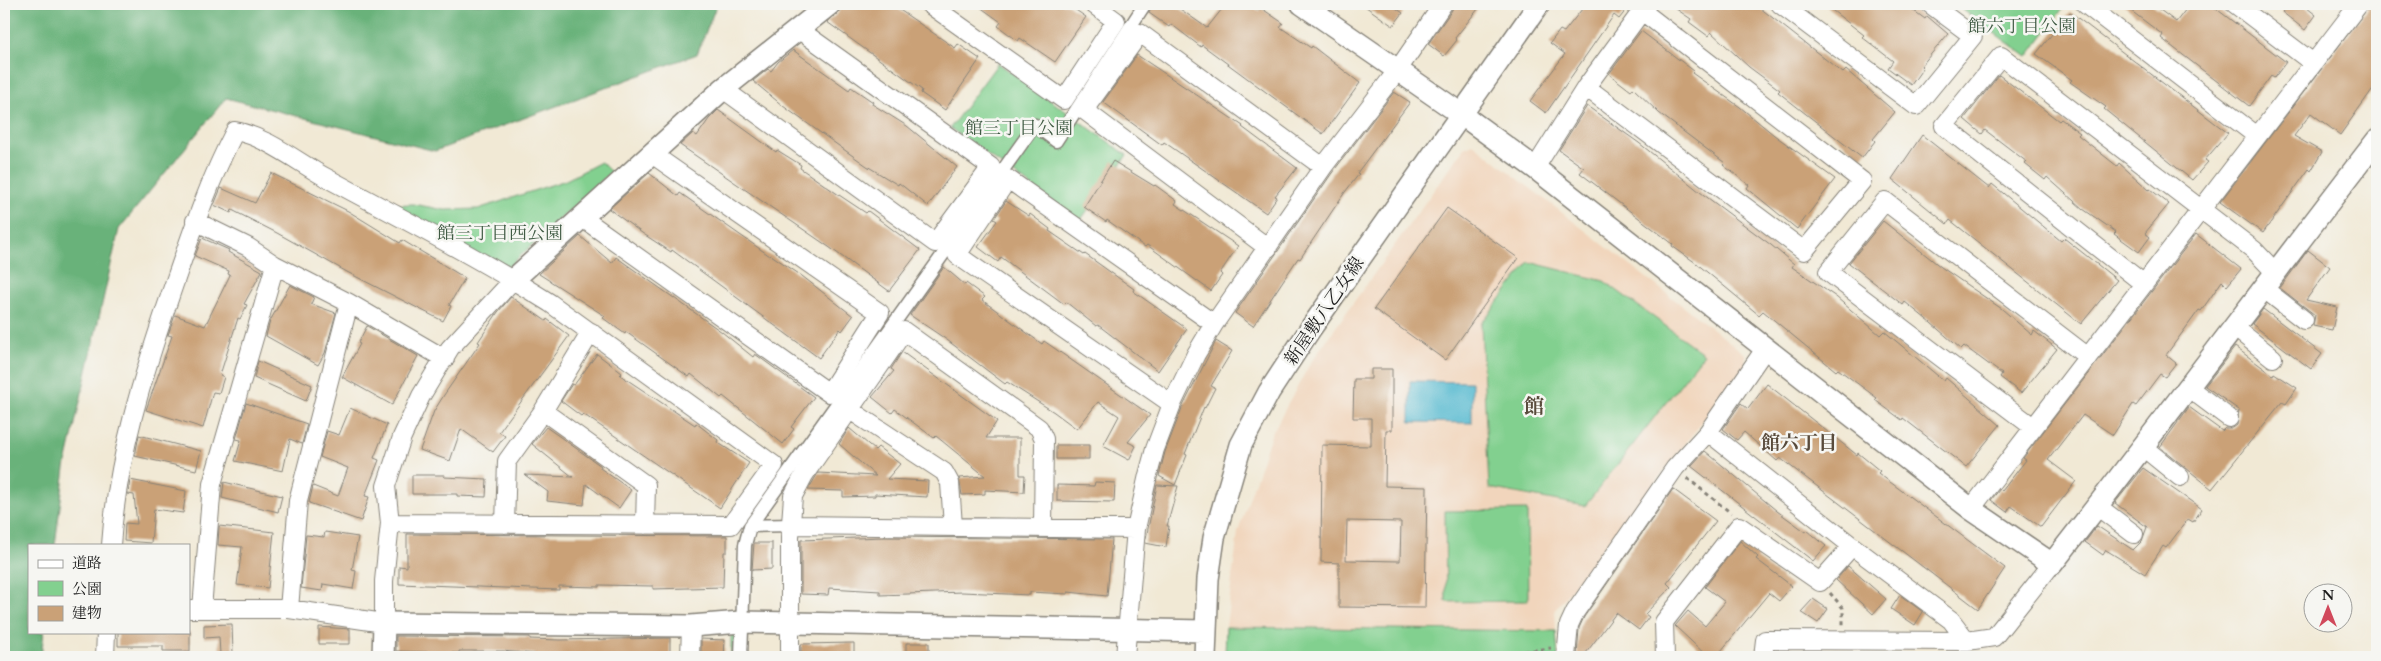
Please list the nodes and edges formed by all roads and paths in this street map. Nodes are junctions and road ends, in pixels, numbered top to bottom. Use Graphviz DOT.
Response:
graph roads {
  1 [pos="830,4"];
  2 [pos="929,4"];
  3 [pos="1092,4"];
  4 [pos="1145,4"];
  5 [pos="1302,4"];
  6 [pos="1443,4"];
  7 [pos="1540,4"];
  8 [pos="1780,4"];
  9 [pos="1930,4"];
  10 [pos="2085,4"];
  11 [pos="2236,4"];
  12 [pos="2359,4"];
  13 [pos="1644,7"];
  14 [pos="798,29"];
  15 [pos="2313,63"];
  16 [pos="1397,71"];
  17 [pos="1586,87"];
  18 [pos="723,88"];
  19 [pos="1461,114"];
  20 [pos="2257,136"];
  21 [pos="2377,140"];
  22 [pos="652,154"];
  23 [pos="1323,168"];
  24 [pos="1535,168"];
  25 [pos="2201,211"];
  26 [pos="581,217"];
  27 [pos="195,220"];
  28 [pos="1268,248"];
  29 [pos="275,265"];
  30 [pos="513,280"];
  31 [pos="2269,280"];
  32 [pos="2144,284"];
  33 [pos="349,303"];
  34 [pos="2304,320"];
  35 [pos="1214,324"];
  36 [pos="2234,328"];
  37 [pos="591,332"];
  38 [pos="1765,349"];
  39 [pos="2088,357"];
  40 [pos="2273,358"];
  41 [pos="445,359"];
  42 [pos="2189,388"];
  43 [pos="1172,404"];
  44 [pos="850,410"];
  45 [pos="543,411"];
  46 [pos="2229,418"];
  47 [pos="2033,427"];
  48 [pos="1708,432"];
  49 [pos="2143,447"];
  50 [pos="1675,468"];
  51 [pos="2180,477"];
  52 [pos="2098,506"];
  53 [pos="1971,508"];
  54 [pos="390,523"];
  55 [pos="505,524"];
  56 [pos="645,525"];
  57 [pos="791,525"];
  58 [pos="750,526"];
  59 [pos="953,526"];
  60 [pos="1739,526"];
  61 [pos="1043,528"];
  62 [pos="1136,529"];
  63 [pos="2134,534"];
  64 [pos="111,544"];
  65 [pos="1852,546"];
  66 [pos="2052,564"];
  67 [pos="1820,582"];
  68 [pos="196,609"];
  69 [pos="289,609"];
  70 [pos="741,622"];
  71 [pos="384,623"];
  72 [pos="790,624"];
  73 [pos="691,626"];
  74 [pos="1127,629"];
  75 [pos="1205,631"];
  76 [pos="106,634"];
  77 [pos="1967,640"];
  78 [pos="1847,646"];
  79 [pos="1566,651"];
  80 [pos="1509,652"];
  81 [pos="105,657"];
  82 [pos="383,657"];
  83 [pos="690,657"];
  84 [pos="741,657"];
  85 [pos="790,657"];
  86 [pos="1125,657"];
  87 [pos="1205,657"];
  88 [pos="1477,657"];
  89 [pos="1509,657"];
  90 [pos="1664,657"];
  91 [pos="1763,657"];
  1 -- 14 [label="street"];
  2 -- 3 [label="street"];
  4 -- 58 [label="street"];
  5 -- 16 [label="street"];
  6 -- 16 [label="street"];
  7 -- 19 [label="street, 新屋敷八乙女線"];
  8 -- 9 [label="street"];
  10 -- 20 [label="street"];
  11 -- 15 [label="street"];
  12 -- 15 [label="street"];
  13 -- 17 [label="street"];
  13 -- 17 [label="street"];
  14 -- 18 [label="street"];
  14 -- 18 [label="street"];
  15 -- 20 [label="street"];
  16 -- 19 [label="street"];
  16 -- 23 [label="street"];
  17 -- 24 [label="street"];
  18 -- 22 [label="street"];
  19 -- 24 [label="street"];
  19 -- 75 [label="street, 新屋敷八乙女線"];
  20 -- 25 [label="street"];
  21 -- 31 [label="street"];
  22 -- 26 [label="street"];
  22 -- 26 [label="street"];
  23 -- 28 [label="street"];
  23 -- 28 [label="street"];
  24 -- 38 [label="street"];
  25 -- 31 [label="street"];
  25 -- 32 [label="street"];
  25 -- 32 [label="street"];
  26 -- 30 [label="street"];
  27 -- 29 [label="street"];
  27 -- 30 [label="street"];
  27 -- 64 [label="street"];
  28 -- 35 [label="street"];
  29 -- 33 [label="street"];
  29 -- 68 [label="street"];
  30 -- 37 [label="street"];
  30 -- 41 [label="street"];
  31 -- 34 [label="street"];
  31 -- 36 [label="street"];
  32 -- 39 [label="street"];
  33 -- 41 [label="street"];
  33 -- 69 [label="street"];
  35 -- 43 [label="street"];
  35 -- 43 [label="street"];
  36 -- 40 [label="street"];
  36 -- 42 [label="street"];
  37 -- 45 [label="street"];
  37 -- 56 [label="street"];
  38 -- 48 [label="street"];
  38 -- 53 [label="street"];
  39 -- 47 [label="street"];
  39 -- 47 [label="street"];
  41 -- 54 [label="street"];
  42 -- 46 [label="street"];
  42 -- 49 [label="street"];
  43 -- 62 [label="street"];
  44 -- 57 [label="street"];
  44 -- 59 [label="street"];
  44 -- 61 [label="street"];
  45 -- 55 [label="street"];
  45 -- 56 [label="street"];
  47 -- 53 [label="street"];
  48 -- 50 [label="street"];
  48 -- 65 [label="street"];
  49 -- 51 [label="street"];
  49 -- 52 [label="street"];
  50 -- 60 [label="path"];
  50 -- 79 [label="street"];
  52 -- 63 [label="street"];
  52 -- 66 [label="street"];
  53 -- 66 [label="street"];
  54 -- 55 [label="street"];
  54 -- 71 [label="street"];
  55 -- 56 [label="street"];
  57 -- 58 [label="street"];
  57 -- 59 [label="street"];
  57 -- 72 [label="street"];
  58 -- 70 [label="street"];
  59 -- 61 [label="street"];
  60 -- 67 [label="street"];
  60 -- 90 [label="street"];
  61 -- 62 [label="street"];
  62 -- 74 [label="street"];
  65 -- 67 [label="street"];
  65 -- 77 [label="street"];
  66 -- 77 [label="street"];
  67 -- 78 [label="path"];
  68 -- 69 [label="street"];
  69 -- 71 [label="street"];
  70 -- 72 [label="street"];
  70 -- 73 [label="street"];
  70 -- 84 [label="street"];
  71 -- 73 [label="street"];
  71 -- 82 [label="street"];
  72 -- 74 [label="street"];
  72 -- 85 [label="street"];
  73 -- 83 [label="street"];
  74 -- 75 [label="street"];
  74 -- 86 [label="street"];
  75 -- 87 [label="street, 新屋敷八乙女線"];
  76 -- 81 [label="street"];
  77 -- 78 [label="street"];
  78 -- 91 [label="street"];
  79 -- 80 [label="path"];
  80 -- 88 [label="path"];
  80 -- 89 [label="path"];
}
